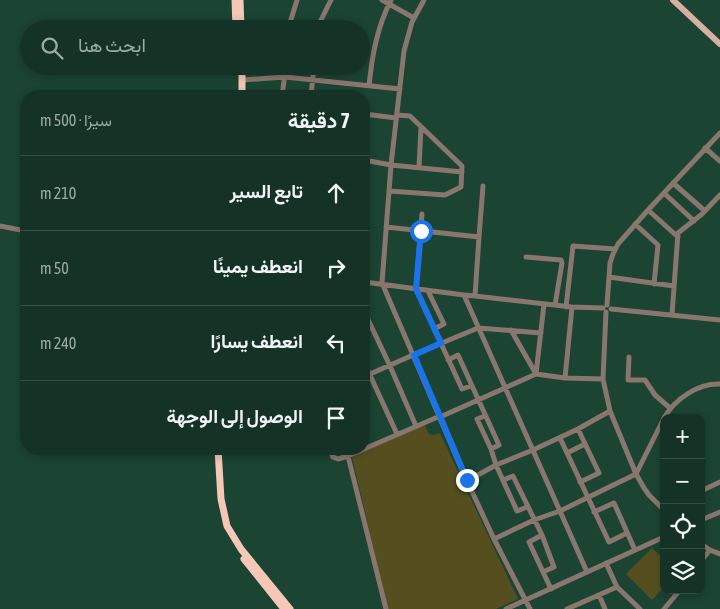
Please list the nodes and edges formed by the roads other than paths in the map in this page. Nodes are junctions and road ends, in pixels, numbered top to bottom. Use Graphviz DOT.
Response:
graph roads {
  1 [pos="235,0"];
  2 [pos="240,0"];
  3 [pos="297,0"];
  4 [pos="331,0"];
  5 [pos="382,0"];
  6 [pos="424,0"];
  7 [pos="673,0"];
  8 [pos="390,2"];
  9 [pos="414,18"];
  10 [pos="236,20"];
  11 [pos="241,20"];
  12 [pos="291,20"];
  13 [pos="321,20"];
  14 [pos="720,44"];
  15 [pos="238,75"];
  16 [pos="242,75"];
  17 [pos="313,75"];
  18 [pos="284,77"];
  19 [pos="242,80"];
  20 [pos="312,80"];
  21 [pos="369,86"];
  22 [pos="400,89"];
  23 [pos="238,90"];
  24 [pos="242,90"];
  25 [pos="283,90"];
  26 [pos="311,90"];
  27 [pos="370,114"];
  28 [pos="396,116"];
  29 [pos="422,128"];
  30 [pos="720,133"];
  31 [pos="706,148"];
  32 [pos="370,161"];
  33 [pos="720,161"];
  34 [pos="391,165"];
  35 [pos="419,167"];
  36 [pos="462,172"];
  37 [pos="673,183"];
  38 [pos="483,186"];
  39 [pos="389,191"];
  40 [pos="664,193"];
  41 [pos="719,197"];
  42 [pos="648,210"];
  43 [pos="705,211"];
  44 [pos="422,214"];
  45 [pos="694,221"];
  46 [pos="635,224"];
  47 [pos="0,226"];
  48 [pos="386,227"];
  49 [pos="20,229"];
  50 [pos="421,231"];
  51 [pos="678,237"];
  52 [pos="479,238"];
  53 [pos="615,249"];
  54 [pos="526,256"];
  55 [pos="609,277"];
  56 [pos="370,282"];
  57 [pos="382,283"];
  58 [pos="654,284"];
  59 [pos="674,286"];
  60 [pos="416,289"];
  61 [pos="428,291"];
  62 [pos="464,296"];
  63 [pos="475,296"];
  64 [pos="544,304"];
  65 [pos="555,305"];
  66 [pos="569,307"];
  67 [pos="607,308"];
  68 [pos="672,315"];
  69 [pos="720,320"];
  70 [pos="370,324"];
  71 [pos="478,328"];
  72 [pos="434,329"];
  73 [pos="511,330"];
  74 [pos="541,333"];
  75 [pos="441,343"];
  76 [pos="414,355"];
  77 [pos="629,357"];
  78 [pos="448,360"];
  79 [pos="390,366"];
  80 [pos="370,374"];
  81 [pos="536,374"];
  82 [pos="565,378"];
  83 [pos="603,379"];
  84 [pos="720,384"];
  85 [pos="471,386"];
  86 [pos="506,389"];
  87 [pos="478,401"];
  88 [pos="670,408"];
  89 [pos="610,411"];
  90 [pos="666,414"];
  91 [pos="485,416"];
  92 [pos="440,417"];
  93 [pos="416,426"];
  94 [pos="660,426"];
  95 [pos="578,429"];
  96 [pos="397,434"];
  97 [pos="560,438"];
  98 [pos="585,444"];
  99 [pos="370,446"];
  100 [pos="491,449"];
  101 [pos="533,450"];
  102 [pos="567,453"];
  103 [pos="213,455"];
  104 [pos="218,455"];
  105 [pos="332,455"];
  106 [pos="348,456"];
  107 [pos="496,465"];
  108 [pos="636,474"];
  109 [pos="467,480"];
  110 [pos="503,480"];
  111 [pos="580,482"];
  112 [pos="720,482"];
  113 [pos="705,490"];
  114 [pos="587,498"];
  115 [pos="660,504"];
  116 [pos="527,507"];
  117 [pos="560,511"];
  118 [pos="594,512"];
  119 [pos="720,512"];
  120 [pos="705,518"];
  121 [pos="534,520"];
  122 [pos="627,533"];
  123 [pos="542,535"];
  124 [pos="494,539"];
  125 [pos="660,539"];
  126 [pos="705,547"];
  127 [pos="635,550"];
  128 [pos="710,550"];
  129 [pos="720,554"];
  130 [pos="705,556"];
  131 [pos="606,563"];
  132 [pos="543,572"];
  133 [pos="587,572"];
  134 [pos="617,587"];
  135 [pos="551,589"];
  136 [pos="677,594"];
  137 [pos="599,595"];
  138 [pos="526,600"];
  139 [pos="638,607"];
  140 [pos="574,608"];
  141 [pos="284,609"];
  142 [pos="290,609"];
  143 [pos="386,609"];
  144 [pos="506,609"];
  145 [pos="530,609"];
  146 [pos="567,609"];
  147 [pos="605,609"];
  148 [pos="629,609"];
  149 [pos="664,609"];
  1 -- 10 [label="highway"];
  2 -- 11 [label="highway"];
  3 -- 12 [label="street"];
  4 -- 13 [label="street"];
  5 -- 8 [label="street"];
  6 -- 9 [label="street"];
  7 -- 14 [label="main road"];
  8 -- 9 [label="street"];
  8 -- 21 [label="street"];
  9 -- 22 [label="street"];
  15 -- 23 [label="highway"];
  16 -- 19 [label="highway"];
  17 -- 20 [label="street"];
  18 -- 19 [label="street"];
  18 -- 20 [label="street"];
  18 -- 25 [label="street"];
  19 -- 24 [label="highway"];
  20 -- 21 [label="street"];
  20 -- 26 [label="street"];
  21 -- 22 [label="street"];
  22 -- 28 [label="street"];
  27 -- 28 [label="street"];
  28 -- 29 [label="street"];
  28 -- 34 [label="street"];
  29 -- 35 [label="street"];
  29 -- 36 [label="street"];
  30 -- 31 [label="street"];
  31 -- 33 [label="street"];
  31 -- 37 [label="street"];
  32 -- 34 [label="street"];
  34 -- 35 [label="street"];
  34 -- 39 [label="street"];
  35 -- 36 [label="street"];
  36 -- 39 [label="street"];
  37 -- 40 [label="street"];
  37 -- 43 [label="street"];
  38 -- 52 [label="street"];
  39 -- 48 [label="street"];
  40 -- 42 [label="street"];
  40 -- 45 [label="street"];
  41 -- 43 [label="street"];
  42 -- 46 [label="street"];
  42 -- 51 [label="street"];
  43 -- 45 [label="street"];
  44 -- 50 [label="street"];
  45 -- 51 [label="street"];
  46 -- 53 [label="street"];
  46 -- 58 [label="street"];
  47 -- 49 [label="street"];
  48 -- 50 [label="street"];
  48 -- 57 [label="street"];
  50 -- 52 [label="street"];
  50 -- 60 [label="street"];
  51 -- 59 [label="street"];
  52 -- 63 [label="street"];
  53 -- 55 [label="street"];
  53 -- 66 [label="street"];
  54 -- 65 [label="street"];
  55 -- 58 [label="street"];
  55 -- 67 [label="street"];
  56 -- 57 [label="street"];
  57 -- 60 [label="street"];
  57 -- 76 [label="street"];
  58 -- 59 [label="street"];
  59 -- 68 [label="street"];
  60 -- 61 [label="street"];
  60 -- 72 [label="street"];
  61 -- 62 [label="street"];
  61 -- 72 [label="street"];
  62 -- 63 [label="street"];
  62 -- 71 [label="street"];
  63 -- 64 [label="street"];
  64 -- 65 [label="street"];
  64 -- 74 [label="street"];
  65 -- 66 [label="street"];
  66 -- 67 [label="street"];
  66 -- 82 [label="street"];
  67 -- 68 [label="street"];
  67 -- 83 [label="street"];
  68 -- 69 [label="street"];
  70 -- 79 [label="street"];
  71 -- 73 [label="street"];
  71 -- 75 [label="street"];
  71 -- 86 [label="street"];
  72 -- 75 [label="street"];
  73 -- 74 [label="street"];
  73 -- 81 [label="street"];
  74 -- 81 [label="street"];
  75 -- 76 [label="street"];
  75 -- 78 [label="street"];
  76 -- 79 [label="street"];
  76 -- 92 [label="street"];
  77 -- 88 [label="street"];
  78 -- 85 [label="street"];
  78 -- 85 [label="street"];
  79 -- 80 [label="street"];
  79 -- 93 [label="street"];
  80 -- 96 [label="street"];
  81 -- 82 [label="street"];
  81 -- 86 [label="street"];
  82 -- 83 [label="street"];
  83 -- 89 [label="street"];
  84 -- 88 [label="street"];
  85 -- 87 [label="street"];
  86 -- 87 [label="street"];
  86 -- 101 [label="street"];
  87 -- 91 [label="street"];
  87 -- 92 [label="street"];
  88 -- 90 [label="street"];
  89 -- 95 [label="street"];
  89 -- 108 [label="street"];
  91 -- 100 [label="street"];
  91 -- 100 [label="street"];
  92 -- 93 [label="street"];
  92 -- 109 [label="street"];
  93 -- 96 [label="street"];
  94 -- 108 [label="street"];
  95 -- 97 [label="street"];
  95 -- 98 [label="street"];
  96 -- 99 [label="street"];
  97 -- 101 [label="street"];
  97 -- 102 [label="street"];
  98 -- 102 [label="street"];
  98 -- 111 [label="street"];
  100 -- 107 [label="street"];
  101 -- 107 [label="street"];
  101 -- 117 [label="street"];
  102 -- 111 [label="street"];
  103 -- 141 [label="highway"];
  104 -- 142 [label="highway"];
  105 -- 106 [label="street"];
  106 -- 143 [label="street"];
  107 -- 109 [label="street"];
  107 -- 110 [label="street"];
  108 -- 114 [label="street"];
  108 -- 115 [label="street"];
  109 -- 124 [label="street"];
  110 -- 116 [label="street"];
  110 -- 116 [label="street"];
  111 -- 114 [label="street"];
  112 -- 113 [label="street"];
  114 -- 117 [label="street"];
  114 -- 118 [label="street"];
  116 -- 121 [label="street"];
  117 -- 121 [label="street"];
  117 -- 133 [label="street"];
  118 -- 122 [label="street"];
  118 -- 122 [label="street"];
  119 -- 120 [label="street"];
  121 -- 123 [label="street"];
  121 -- 124 [label="street"];
  122 -- 127 [label="street"];
  123 -- 132 [label="street"];
  123 -- 132 [label="street"];
  124 -- 138 [label="street"];
  125 -- 127 [label="street"];
  126 -- 128 [label="street"];
  127 -- 131 [label="street"];
  128 -- 129 [label="street"];
  128 -- 130 [label="street"];
  131 -- 133 [label="street"];
  131 -- 134 [label="street"];
  132 -- 135 [label="street"];
  133 -- 135 [label="street"];
  134 -- 137 [label="street"];
  134 -- 139 [label="street"];
  135 -- 138 [label="street"];
  136 -- 149 [label="street"];
  137 -- 140 [label="street"];
  137 -- 147 [label="street"];
  138 -- 144 [label="street"];
  138 -- 145 [label="street"];
  139 -- 148 [label="street"];
  140 -- 146 [label="street"];
}
